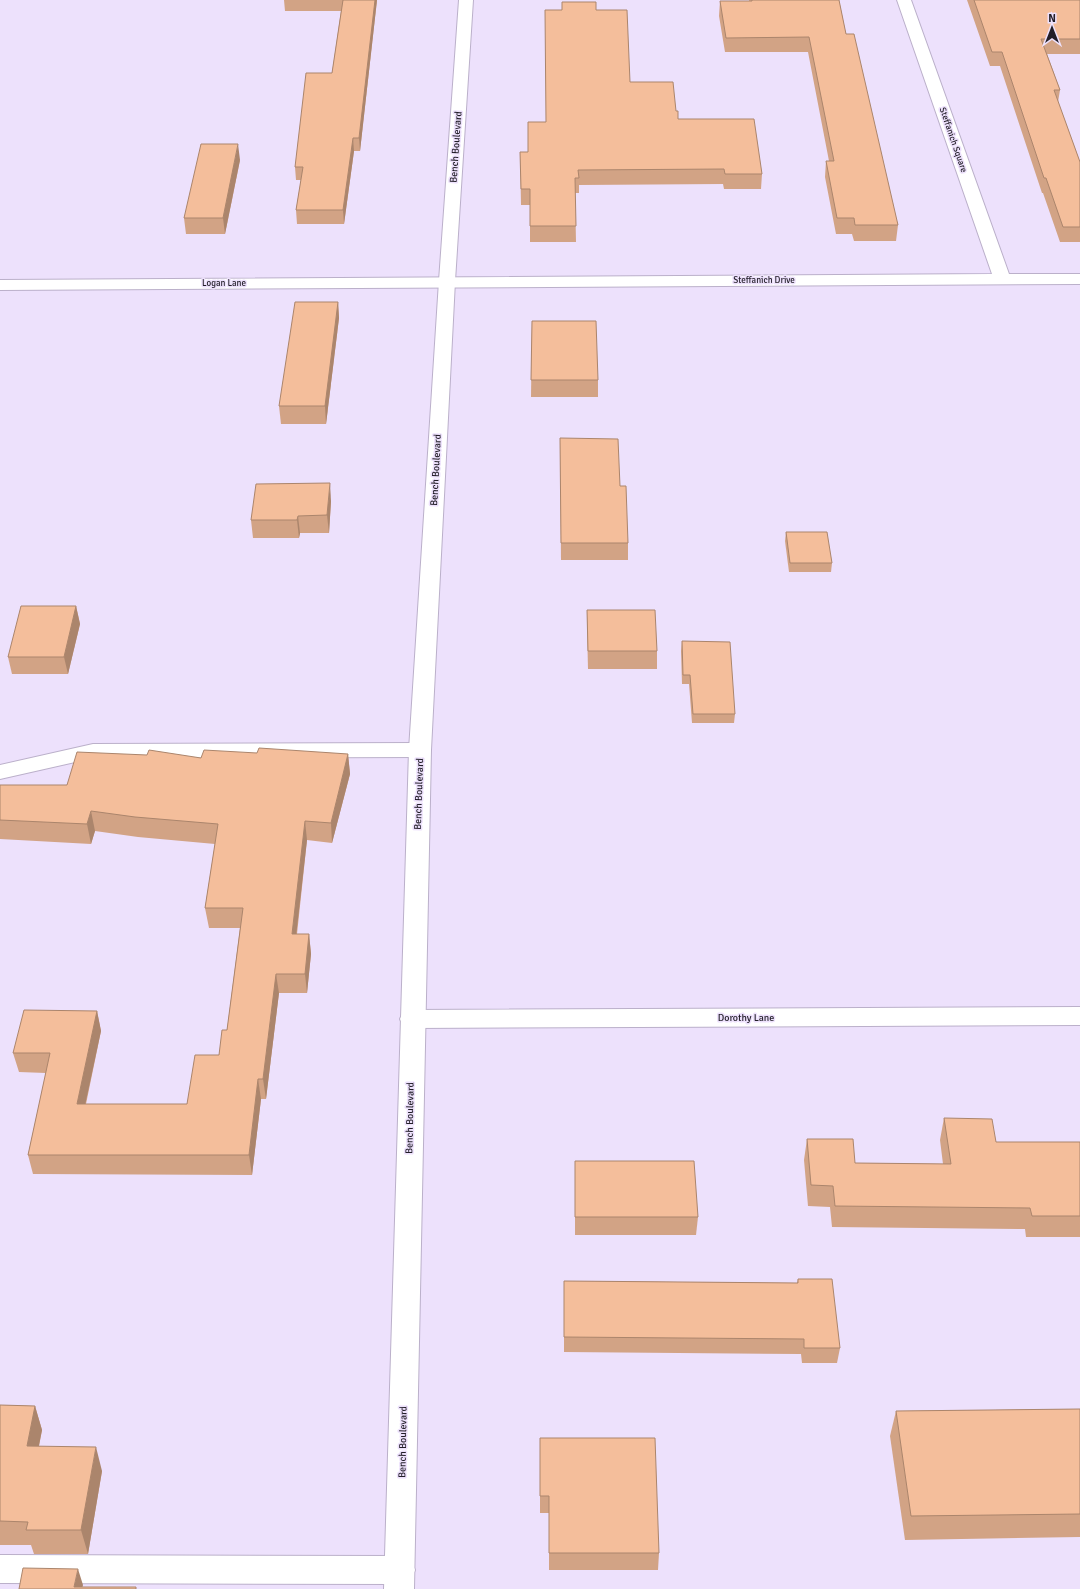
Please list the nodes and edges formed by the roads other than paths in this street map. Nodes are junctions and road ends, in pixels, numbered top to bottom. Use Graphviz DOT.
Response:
graph roads {
  1 [pos="466,0"];
  2 [pos="904,0"];
  3 [pos="1002,279"];
  4 [pos="1080,279"];
  5 [pos="447,281"];
  6 [pos="0,285"];
  7 [pos="420,750"];
  8 [pos="0,772"];
  9 [pos="1080,1016"];
  10 [pos="412,1019"];
  11 [pos="0,1569"];
  12 [pos="399,1579"];
  1 -- 5 [label="street, Bench Boulevard"];
  2 -- 3 [label="street, Steffanich Square"];
  3 -- 4 [label="street, Steffanich Drive"];
  3 -- 5 [label="street, Steffanich Drive"];
  5 -- 6 [label="street, Logan Lane"];
  5 -- 7 [label="street, Bench Boulevard"];
  7 -- 8 [label="street"];
  7 -- 10 [label="street, Bench Boulevard"];
  9 -- 10 [label="street, Dorothy Lane"];
  10 -- 12 [label="street, Bench Boulevard"];
  11 -- 12 [label="street"];
}
